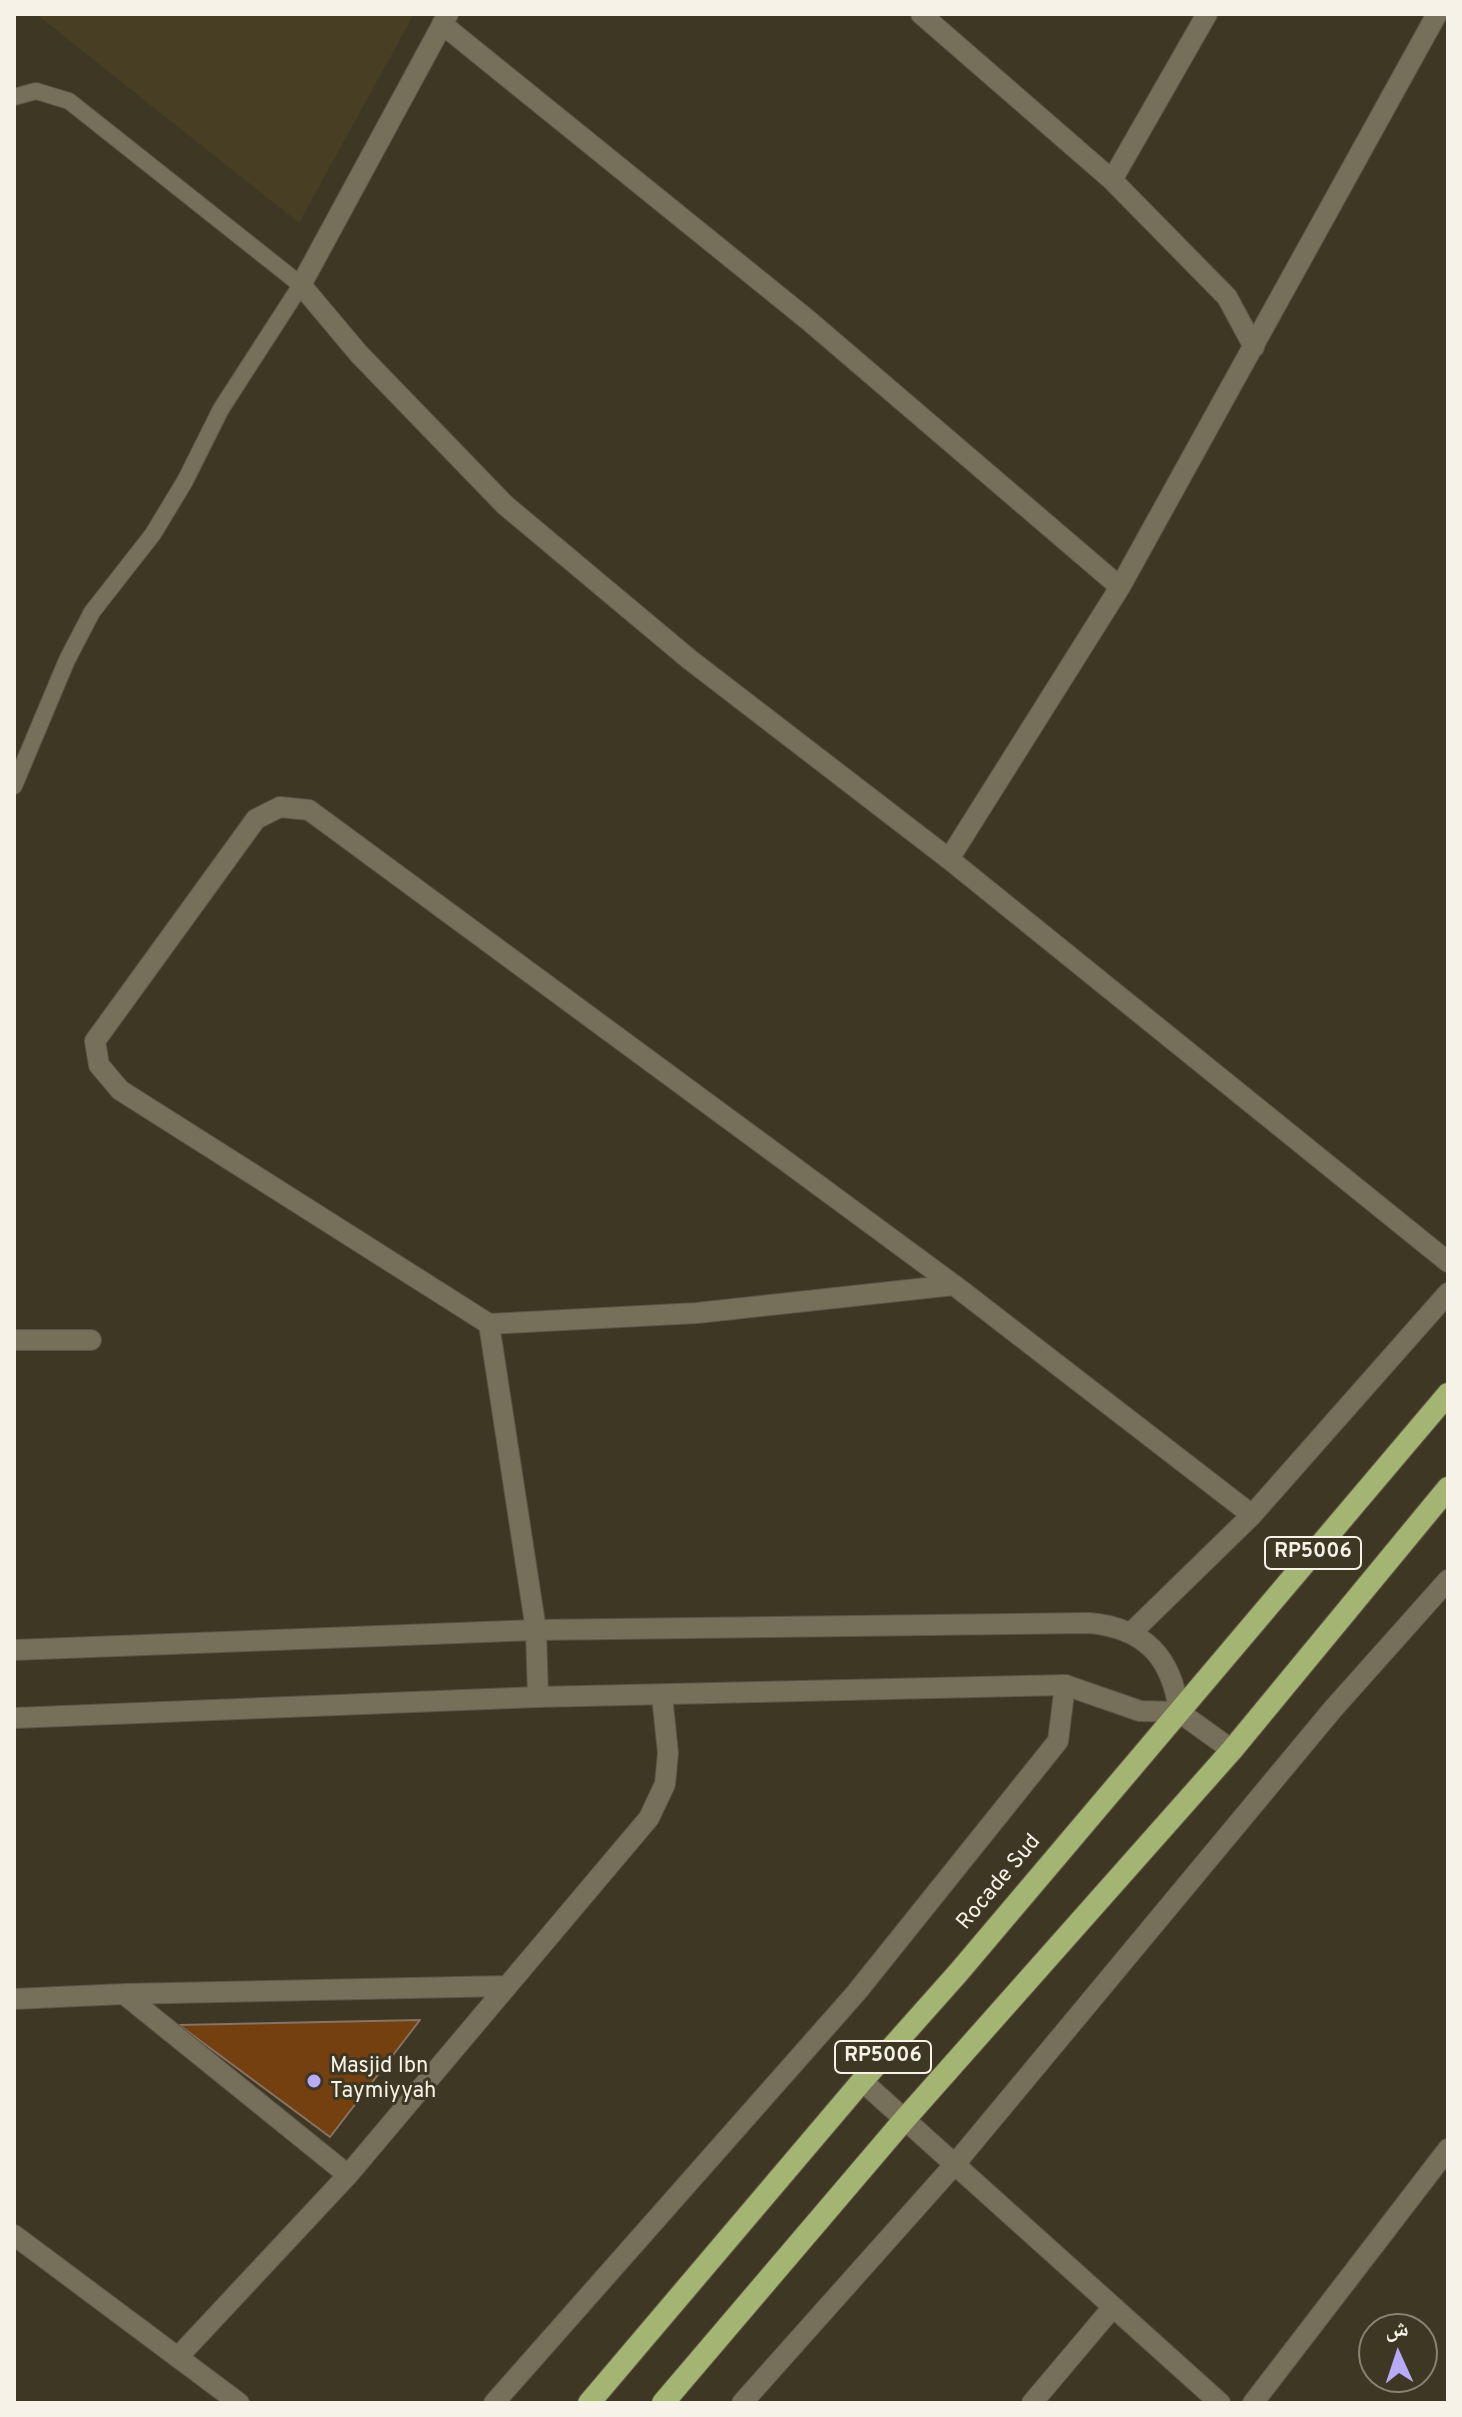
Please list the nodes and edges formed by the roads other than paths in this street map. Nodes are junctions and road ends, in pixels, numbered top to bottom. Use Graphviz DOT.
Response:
graph roads {
  1 [pos="921,14"];
  2 [pos="1207,14"];
  3 [pos="1437,14"];
  4 [pos="445,19"];
  5 [pos="14,97"];
  6 [pos="1112,180"];
  7 [pos="301,285"];
  8 [pos="1254,347"];
  9 [pos="1120,587"];
  10 [pos="14,786"];
  11 [pos="949,859"];
  12 [pos="1448,1262"];
  13 [pos="954,1285"];
  14 [pos="1448,1293"];
  15 [pos="489,1324"];
  16 [pos="14,1340"];
  17 [pos="91,1340"];
  18 [pos="1448,1394"];
  19 [pos="1448,1488"];
  20 [pos="1252,1515"];
  21 [pos="1448,1580"];
  22 [pos="536,1630"];
  23 [pos="1131,1633"];
  24 [pos="14,1650"];
  25 [pos="1065,1685"];
  26 [pos="662,1696"];
  27 [pos="538,1697"];
  28 [pos="1179,1712"];
  29 [pos="14,1718"];
  30 [pos="1232,1750"];
  31 [pos="507,1986"];
  32 [pos="124,1994"];
  33 [pos="14,1999"];
  34 [pos="862,2081"];
  35 [pos="904,2120"];
  36 [pos="1447,2153"];
  37 [pos="955,2164"];
  38 [pos="348,2175"];
  39 [pos="14,2235"];
  40 [pos="1113,2307"];
  41 [pos="178,2357"];
  42 [pos="239,2403"];
  43 [pos="494,2403"];
  44 [pos="589,2403"];
  45 [pos="663,2403"];
  46 [pos="742,2403"];
  47 [pos="1032,2403"];
  48 [pos="1220,2403"];
  49 [pos="1253,2403"];
  1 -- 6 [label="street"];
  2 -- 6 [label="street"];
  3 -- 8 [label="street"];
  4 -- 7 [label="street"];
  4 -- 9 [label="street"];
  5 -- 7 [label="lane"];
  6 -- 8 [label="street"];
  7 -- 10 [label="lane"];
  7 -- 11 [label="street"];
  8 -- 9 [label="street"];
  9 -- 11 [label="street"];
  11 -- 12 [label="street"];
  13 -- 15 [label="street"];
  13 -- 15 [label="street"];
  13 -- 20 [label="street"];
  14 -- 20 [label="street"];
  15 -- 22 [label="street"];
  16 -- 17 [label="street"];
  18 -- 28 [label="highway, Rocade Sud / RP5006"];
  19 -- 30 [label="highway, RP5006"];
  20 -- 23 [label="street"];
  21 -- 37 [label="street"];
  22 -- 23 [label="street"];
  22 -- 24 [label="street"];
  22 -- 27 [label="street"];
  23 -- 28 [label="street"];
  25 -- 26 [label="street"];
  25 -- 28 [label="street"];
  25 -- 43 [label="street"];
  26 -- 27 [label="street"];
  26 -- 31 [label="street"];
  27 -- 29 [label="street"];
  28 -- 30 [label="street"];
  28 -- 34 [label="highway, Rocade Sud / RP5006"];
  30 -- 35 [label="highway, RP5006"];
  31 -- 32 [label="street"];
  31 -- 38 [label="street"];
  32 -- 33 [label="street"];
  32 -- 38 [label="street"];
  34 -- 35 [label="street"];
  34 -- 44 [label="highway, Rocade Sud / RP5006"];
  35 -- 37 [label="street"];
  35 -- 45 [label="highway, RP5006"];
  36 -- 49 [label="street"];
  37 -- 40 [label="street"];
  37 -- 46 [label="street"];
  38 -- 41 [label="street"];
  39 -- 41 [label="street"];
  40 -- 47 [label="street"];
  40 -- 48 [label="street"];
  41 -- 42 [label="street"];
}
